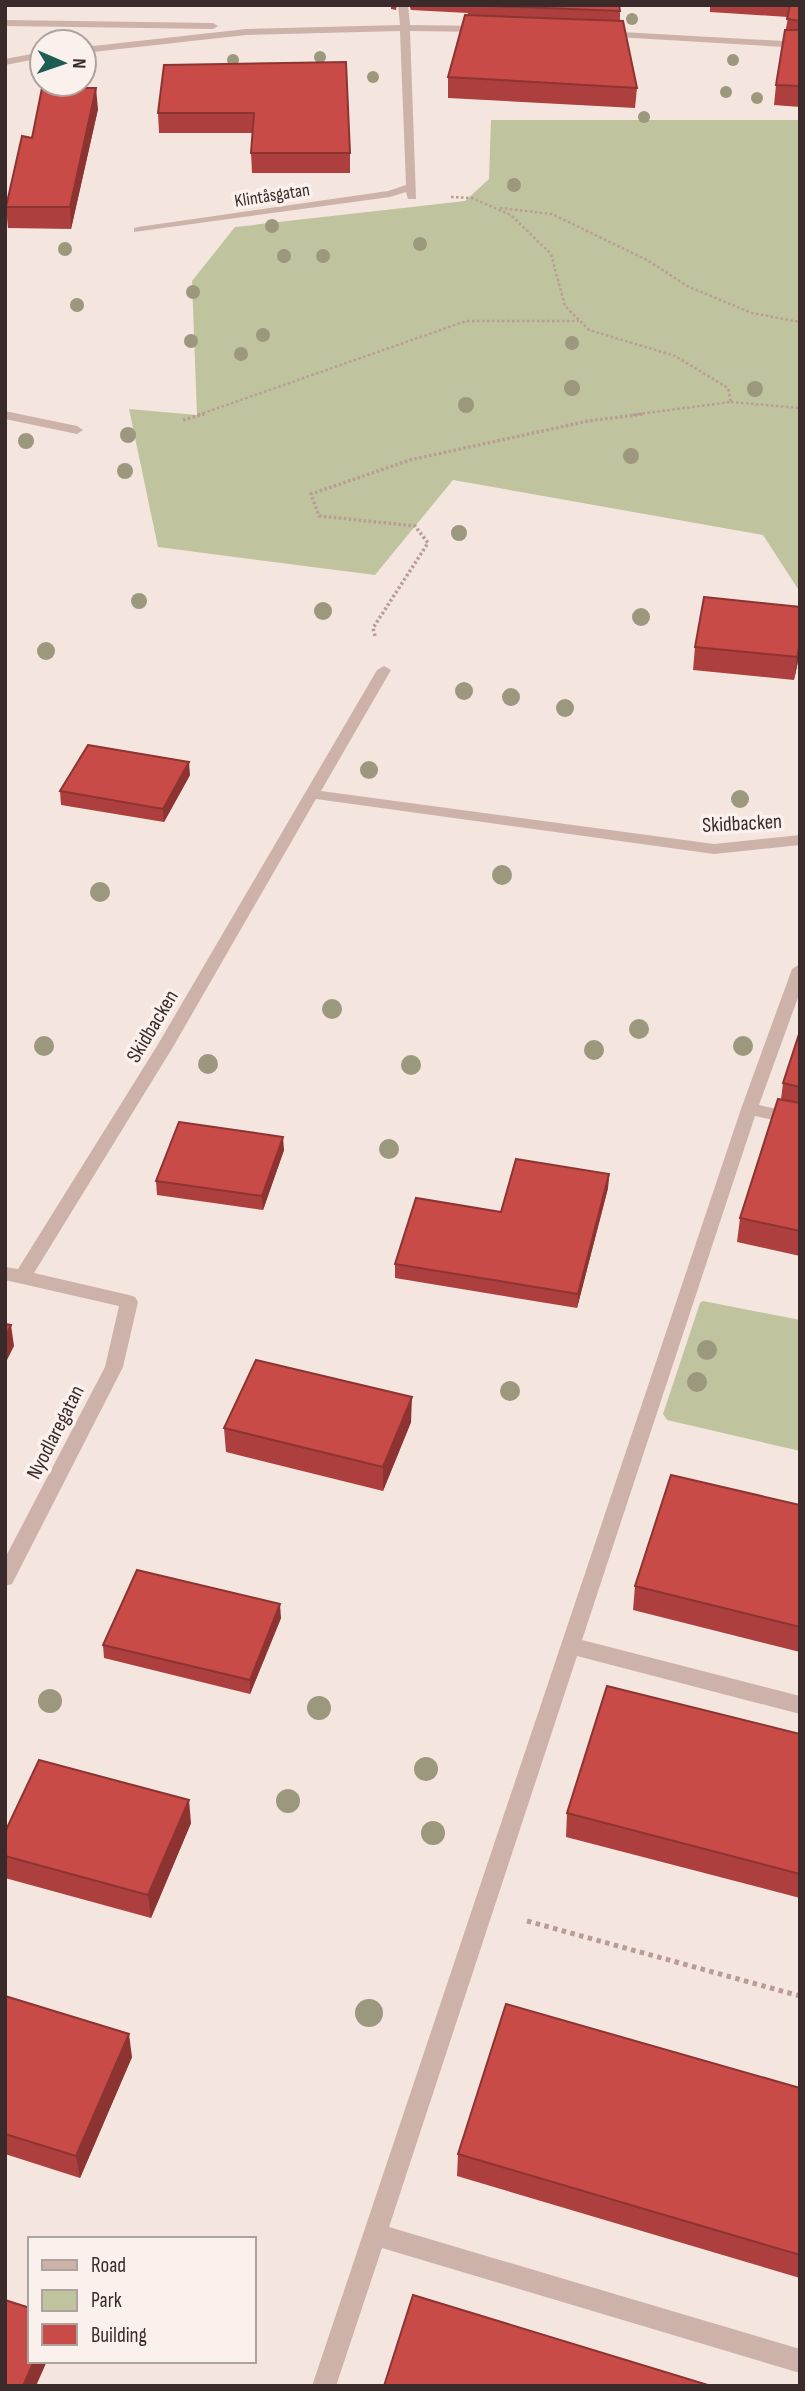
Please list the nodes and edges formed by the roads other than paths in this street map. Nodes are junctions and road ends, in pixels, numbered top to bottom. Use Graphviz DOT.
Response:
graph roads {
  1 [pos="404,5"];
  2 [pos="5,23"];
  3 [pos="405,28"];
  4 [pos="492,29"];
  5 [pos="246,32"];
  6 [pos="595,34"];
  7 [pos="800,45"];
  8 [pos="98,48"];
  9 [pos="28,58"];
  10 [pos="5,62"];
  11 [pos="138,230"];
  12 [pos="5,415"];
  13 [pos="77,430"];
  14 [pos="384,670"];
  15 [pos="312,794"];
  16 [pos="800,840"];
  17 [pos="800,969"];
  18 [pos="749,1109"];
  19 [pos="800,1120"];
  20 [pos="14,1275"];
  21 [pos="5,1578"];
  22 [pos="572,1646"];
  23 [pos="800,1705"];
  24 [pos="374,2234"];
  25 [pos="800,2361"];
  26 [pos="324,2386"];
  1 -- 3 [label="street"];
  2 -- 5 [label="street"];
  3 -- 4 [label="street"];
  3 -- 5 [label="street"];
  3 -- 11 [label="street, Klintåsgatan"];
  5 -- 8 [label="street"];
  6 -- 7 [label="street"];
  9 -- 10 [label="street"];
  12 -- 13 [label="street"];
  14 -- 15 [label="street, Skidbacken"];
  15 -- 16 [label="street, Skidbacken"];
  15 -- 20 [label="street, Skidbacken"];
  17 -- 18 [label="street"];
  18 -- 19 [label="street"];
  18 -- 22 [label="street"];
  20 -- 21 [label="street, Nyodlaregatan"];
  22 -- 23 [label="street"];
  22 -- 24 [label="street"];
  24 -- 25 [label="street"];
  24 -- 26 [label="street"];
}
